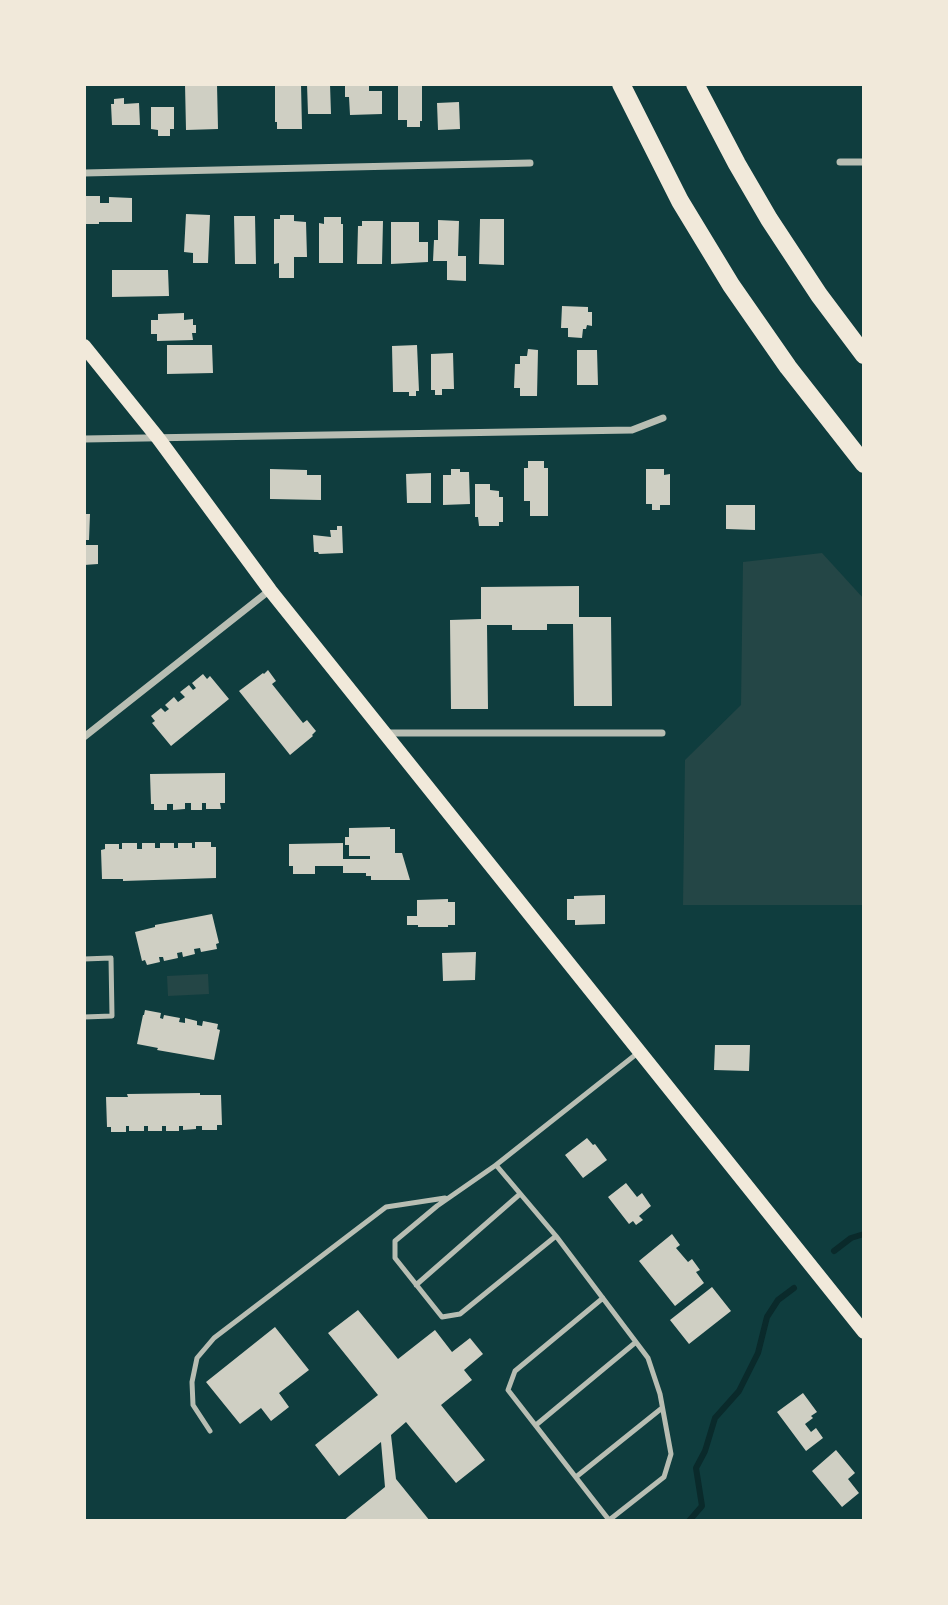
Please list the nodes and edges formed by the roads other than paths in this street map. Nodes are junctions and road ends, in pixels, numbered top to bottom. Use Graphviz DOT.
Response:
graph roads {
  1 [pos="621,84"];
  2 [pos="695,84"];
  3 [pos="840,162"];
  4 [pos="864,162"];
  5 [pos="530,163"];
  6 [pos="84,173"];
  7 [pos="84,346"];
  8 [pos="864,355"];
  9 [pos="663,418"];
  10 [pos="158,438"];
  11 [pos="84,439"];
  12 [pos="864,464"];
  13 [pos="270,590"];
  14 [pos="385,733"];
  15 [pos="662,733"];
  16 [pos="84,737"];
  17 [pos="84,958"];
  18 [pos="84,1017"];
  19 [pos="639,1052"];
  20 [pos="496,1165"];
  21 [pos="520,1194"];
  22 [pos="449,1198"];
  23 [pos="556,1236"];
  24 [pos="416,1285"];
  25 [pos="603,1298"];
  26 [pos="864,1332"];
  27 [pos="636,1342"];
  28 [pos="662,1408"];
  29 [pos="536,1425"];
  30 [pos="210,1431"];
  31 [pos="576,1477"];
  32 [pos="609,1520"];
  1 -- 12 [label="highway"];
  2 -- 8 [label="highway"];
  3 -- 4 [label="street"];
  5 -- 6 [label="street"];
  7 -- 10 [label="main road"];
  9 -- 10 [label="street"];
  10 -- 11 [label="street"];
  10 -- 13 [label="main road"];
  13 -- 14 [label="main road"];
  13 -- 16 [label="street"];
  14 -- 15 [label="street"];
  14 -- 19 [label="main road"];
  17 -- 18 [label="lane"];
  19 -- 20 [label="lane"];
  19 -- 26 [label="main road"];
  20 -- 21 [label="lane"];
  20 -- 22 [label="lane"];
  21 -- 23 [label="lane"];
  21 -- 24 [label="lane"];
  22 -- 24 [label="lane"];
  22 -- 30 [label="lane"];
  23 -- 24 [label="lane"];
  23 -- 25 [label="lane"];
  25 -- 27 [label="lane"];
  25 -- 29 [label="lane"];
  27 -- 28 [label="lane"];
  27 -- 29 [label="lane"];
  28 -- 31 [label="lane"];
  28 -- 32 [label="lane"];
  29 -- 31 [label="lane"];
  31 -- 32 [label="lane"];
}
